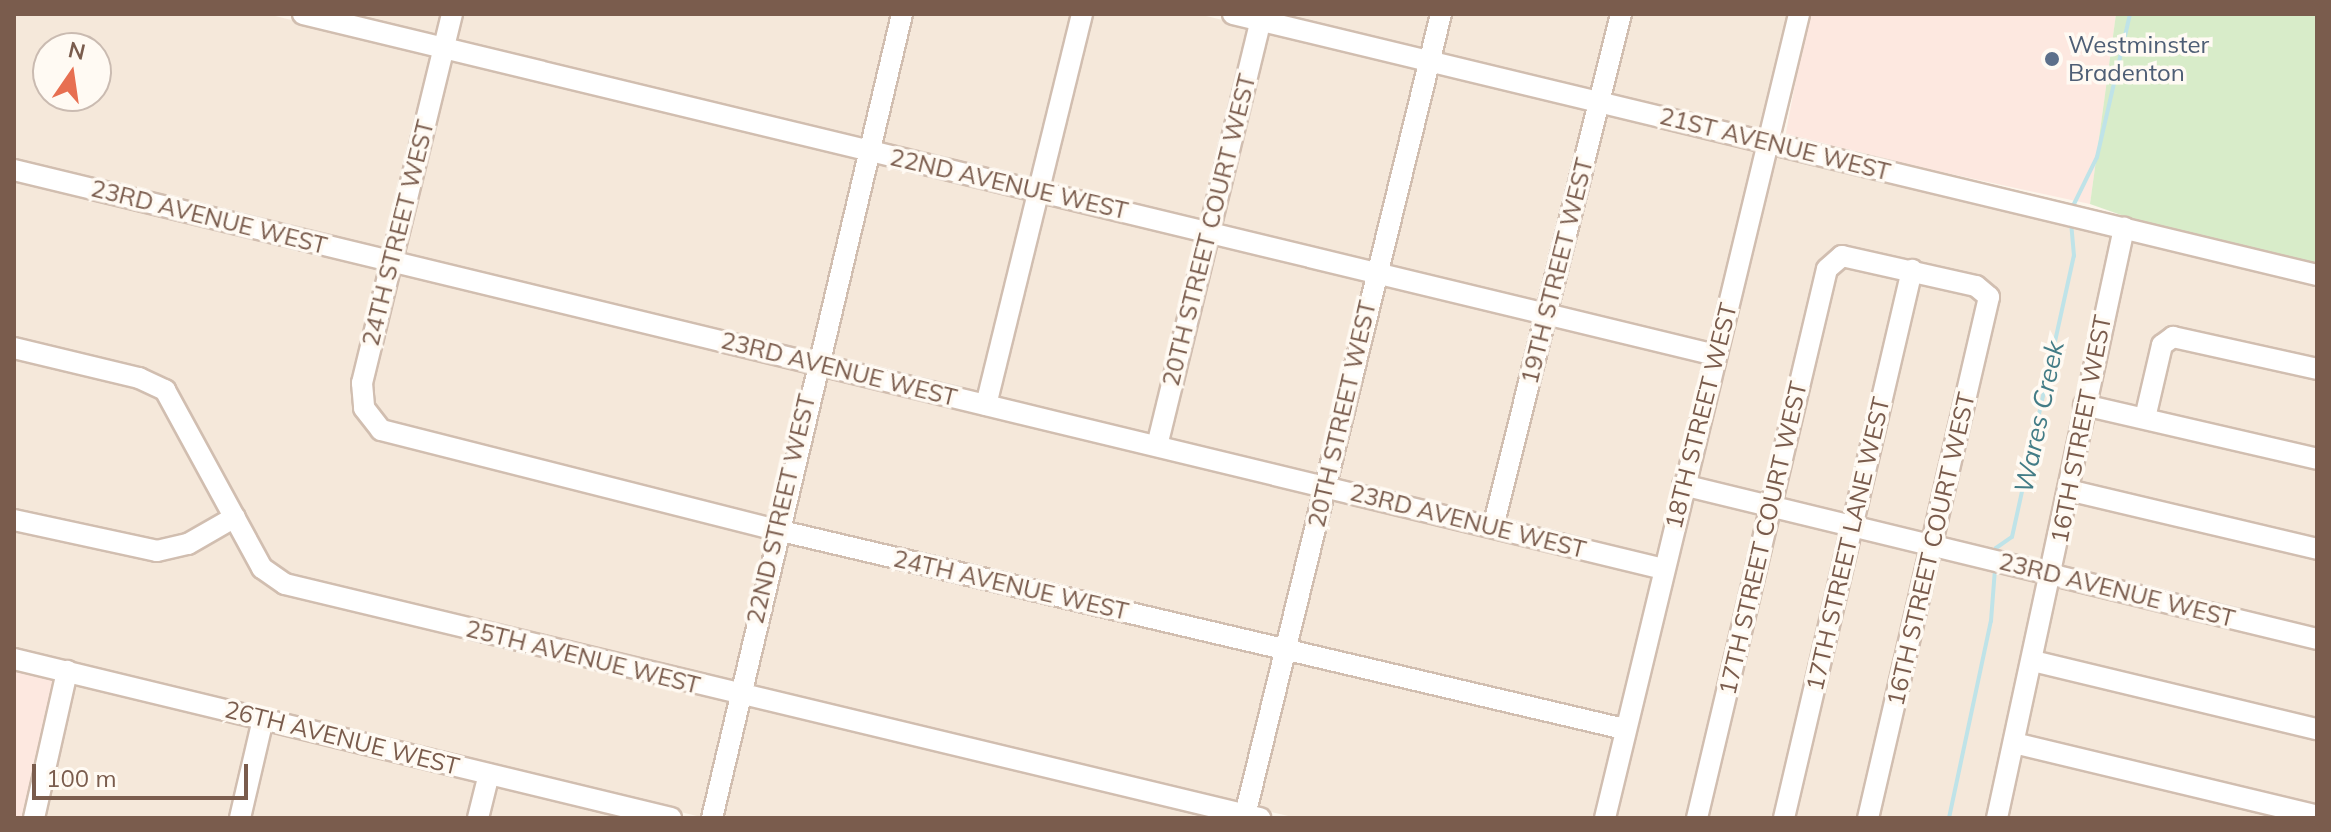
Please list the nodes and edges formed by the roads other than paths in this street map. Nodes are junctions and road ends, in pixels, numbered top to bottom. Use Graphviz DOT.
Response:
graph roads {
  1 [pos="303,14"];
  2 [pos="452,14"];
  3 [pos="902,14"];
  4 [pos="1082,14"];
  5 [pos="1233,14"];
  6 [pos="1441,14"];
  7 [pos="1621,14"];
  8 [pos="1799,14"];
  9 [pos="1261,18"];
  10 [pos="443,49"];
  11 [pos="1430,61"];
  12 [pos="1599,101"];
  13 [pos="1768,142"];
  14 [pos="867,151"];
  15 [pos="14,170"];
  16 [pos="1038,190"];
  17 [pos="2124,228"];
  18 [pos="1208,232"];
  19 [pos="391,261"];
  20 [pos="1912,270"];
  21 [pos="1375,272"];
  22 [pos="2317,275"];
  23 [pos="1547,314"];
  24 [pos="14,348"];
  25 [pos="1716,355"];
  26 [pos="816,364"];
  27 [pos="2317,369"];
  28 [pos="986,405"];
  29 [pos="2084,405"];
  30 [pos="2145,418"];
  31 [pos="398,437"];
  32 [pos="1157,446"];
  33 [pos="2317,459"];
  34 [pos="1683,485"];
  35 [pos="1325,486"];
  36 [pos="2068,490"];
  37 [pos="1771,506"];
  38 [pos="235,517"];
  39 [pos="14,520"];
  40 [pos="1493,527"];
  41 [pos="1853,527"];
  42 [pos="777,530"];
  43 [pos="1932,546"];
  44 [pos="2317,549"];
  45 [pos="1663,569"];
  46 [pos="2053,574"];
  47 [pos="2317,639"];
  48 [pos="1285,650"];
  49 [pos="14,659"];
  50 [pos="2033,661"];
  51 [pos="67,671"];
  52 [pos="737,695"];
  53 [pos="263,719"];
  54 [pos="1624,729"];
  55 [pos="2317,729"];
  56 [pos="2014,743"];
  57 [pos="489,774"];
  58 [pos="1252,816"];
  59 [pos="2317,816"];
  60 [pos="34,818"];
  61 [pos="240,818"];
  62 [pos="478,818"];
  63 [pos="671,818"];
  64 [pos="712,818"];
  65 [pos="1605,818"];
  66 [pos="1697,818"];
  67 [pos="1784,818"];
  68 [pos="1868,818"];
  69 [pos="1997,818"];
  1 -- 10 [label="street, 22ND AVENUE WEST"];
  2 -- 10 [label="street, 24TH STREET WEST"];
  3 -- 14 [label="street, 22ND STREET WEST"];
  4 -- 16 [label="street"];
  5 -- 9 [label="street, 21ST AVENUE WEST"];
  6 -- 11 [label="street, 20TH STREET WEST"];
  7 -- 12 [label="street, 19TH STREET WEST"];
  8 -- 13 [label="street, 18TH STREET WEST"];
  9 -- 11 [label="street, 21ST AVENUE WEST"];
  9 -- 18 [label="street, 20TH STREET COURT WEST"];
  10 -- 14 [label="street, 22ND AVENUE WEST"];
  10 -- 19 [label="street, 24TH STREET WEST"];
  11 -- 12 [label="street, 21ST AVENUE WEST"];
  11 -- 21 [label="street, 20TH STREET WEST"];
  12 -- 13 [label="street, 21ST AVENUE WEST"];
  12 -- 23 [label="street, 19TH STREET WEST"];
  13 -- 17 [label="street, 21ST AVENUE WEST"];
  13 -- 25 [label="street, 18TH STREET WEST"];
  14 -- 16 [label="street, 22ND AVENUE WEST"];
  14 -- 26 [label="street, 22ND STREET WEST"];
  15 -- 19 [label="street, 23RD AVENUE WEST"];
  16 -- 18 [label="street, 22ND AVENUE WEST"];
  16 -- 28 [label="street"];
  17 -- 22 [label="street, 21ST AVENUE WEST"];
  17 -- 29 [label="street, 16TH STREET WEST"];
  18 -- 21 [label="street, 22ND AVENUE WEST"];
  18 -- 32 [label="street, 20TH STREET COURT WEST"];
  19 -- 26 [label="street, 23RD AVENUE WEST"];
  19 -- 31 [label="street, 24TH STREET WEST"];
  20 -- 37 [label="street, 17TH STREET COURT WEST"];
  20 -- 41 [label="street, 17TH STREET LANE WEST"];
  20 -- 43 [label="street, 16TH STREET COURT WEST"];
  21 -- 23 [label="street, 22ND AVENUE WEST"];
  21 -- 35 [label="street, 20TH STREET WEST"];
  23 -- 25 [label="street, 22ND AVENUE WEST"];
  23 -- 40 [label="street, 19TH STREET WEST"];
  24 -- 38 [label="street, 25TH AVENUE WEST"];
  25 -- 34 [label="street, 18TH STREET WEST"];
  26 -- 28 [label="street, 23RD AVENUE WEST"];
  26 -- 42 [label="street, 22ND STREET WEST"];
  27 -- 30 [label="street"];
  28 -- 32 [label="street, 23RD AVENUE WEST"];
  29 -- 30 [label="street"];
  29 -- 36 [label="street, 16TH STREET WEST"];
  30 -- 33 [label="street"];
  31 -- 42 [label="street, 24TH AVENUE WEST"];
  32 -- 35 [label="street, 23RD AVENUE WEST"];
  34 -- 37 [label="street, 23RD AVENUE WEST"];
  34 -- 45 [label="street, 18TH STREET WEST"];
  35 -- 40 [label="street, 23RD AVENUE WEST"];
  35 -- 48 [label="street, 20TH STREET WEST"];
  36 -- 44 [label="street"];
  36 -- 46 [label="street, 16TH STREET WEST"];
  37 -- 41 [label="street, 23RD AVENUE WEST"];
  37 -- 66 [label="street, 17TH STREET COURT WEST"];
  38 -- 39 [label="street"];
  38 -- 52 [label="street, 25TH AVENUE WEST"];
  40 -- 45 [label="street, 23RD AVENUE WEST"];
  41 -- 43 [label="street, 23RD AVENUE WEST"];
  41 -- 67 [label="street, 17TH STREET LANE WEST"];
  42 -- 48 [label="street, 24TH AVENUE WEST"];
  42 -- 52 [label="street, 22ND STREET WEST"];
  43 -- 46 [label="street, 23RD AVENUE WEST"];
  43 -- 68 [label="street, 16TH STREET COURT WEST"];
  45 -- 54 [label="street, 18TH STREET WEST"];
  46 -- 47 [label="street, 23RD AVENUE WEST"];
  46 -- 50 [label="street, 16TH STREET WEST"];
  48 -- 54 [label="street, 24TH AVENUE WEST"];
  48 -- 58 [label="street, 20TH STREET WEST"];
  49 -- 51 [label="street, 26TH AVENUE WEST"];
  50 -- 55 [label="street"];
  50 -- 56 [label="street, 16TH STREET WEST"];
  51 -- 53 [label="street, 26TH AVENUE WEST"];
  51 -- 60 [label="street"];
  52 -- 58 [label="street, 25TH AVENUE WEST"];
  52 -- 64 [label="street, 22ND STREET WEST"];
  53 -- 57 [label="street, 26TH AVENUE WEST"];
  53 -- 61 [label="street"];
  54 -- 65 [label="street, 18TH STREET WEST"];
  56 -- 59 [label="street"];
  56 -- 69 [label="street, 16TH STREET WEST"];
  57 -- 62 [label="street"];
  57 -- 63 [label="street, 26TH AVENUE WEST"];
}
